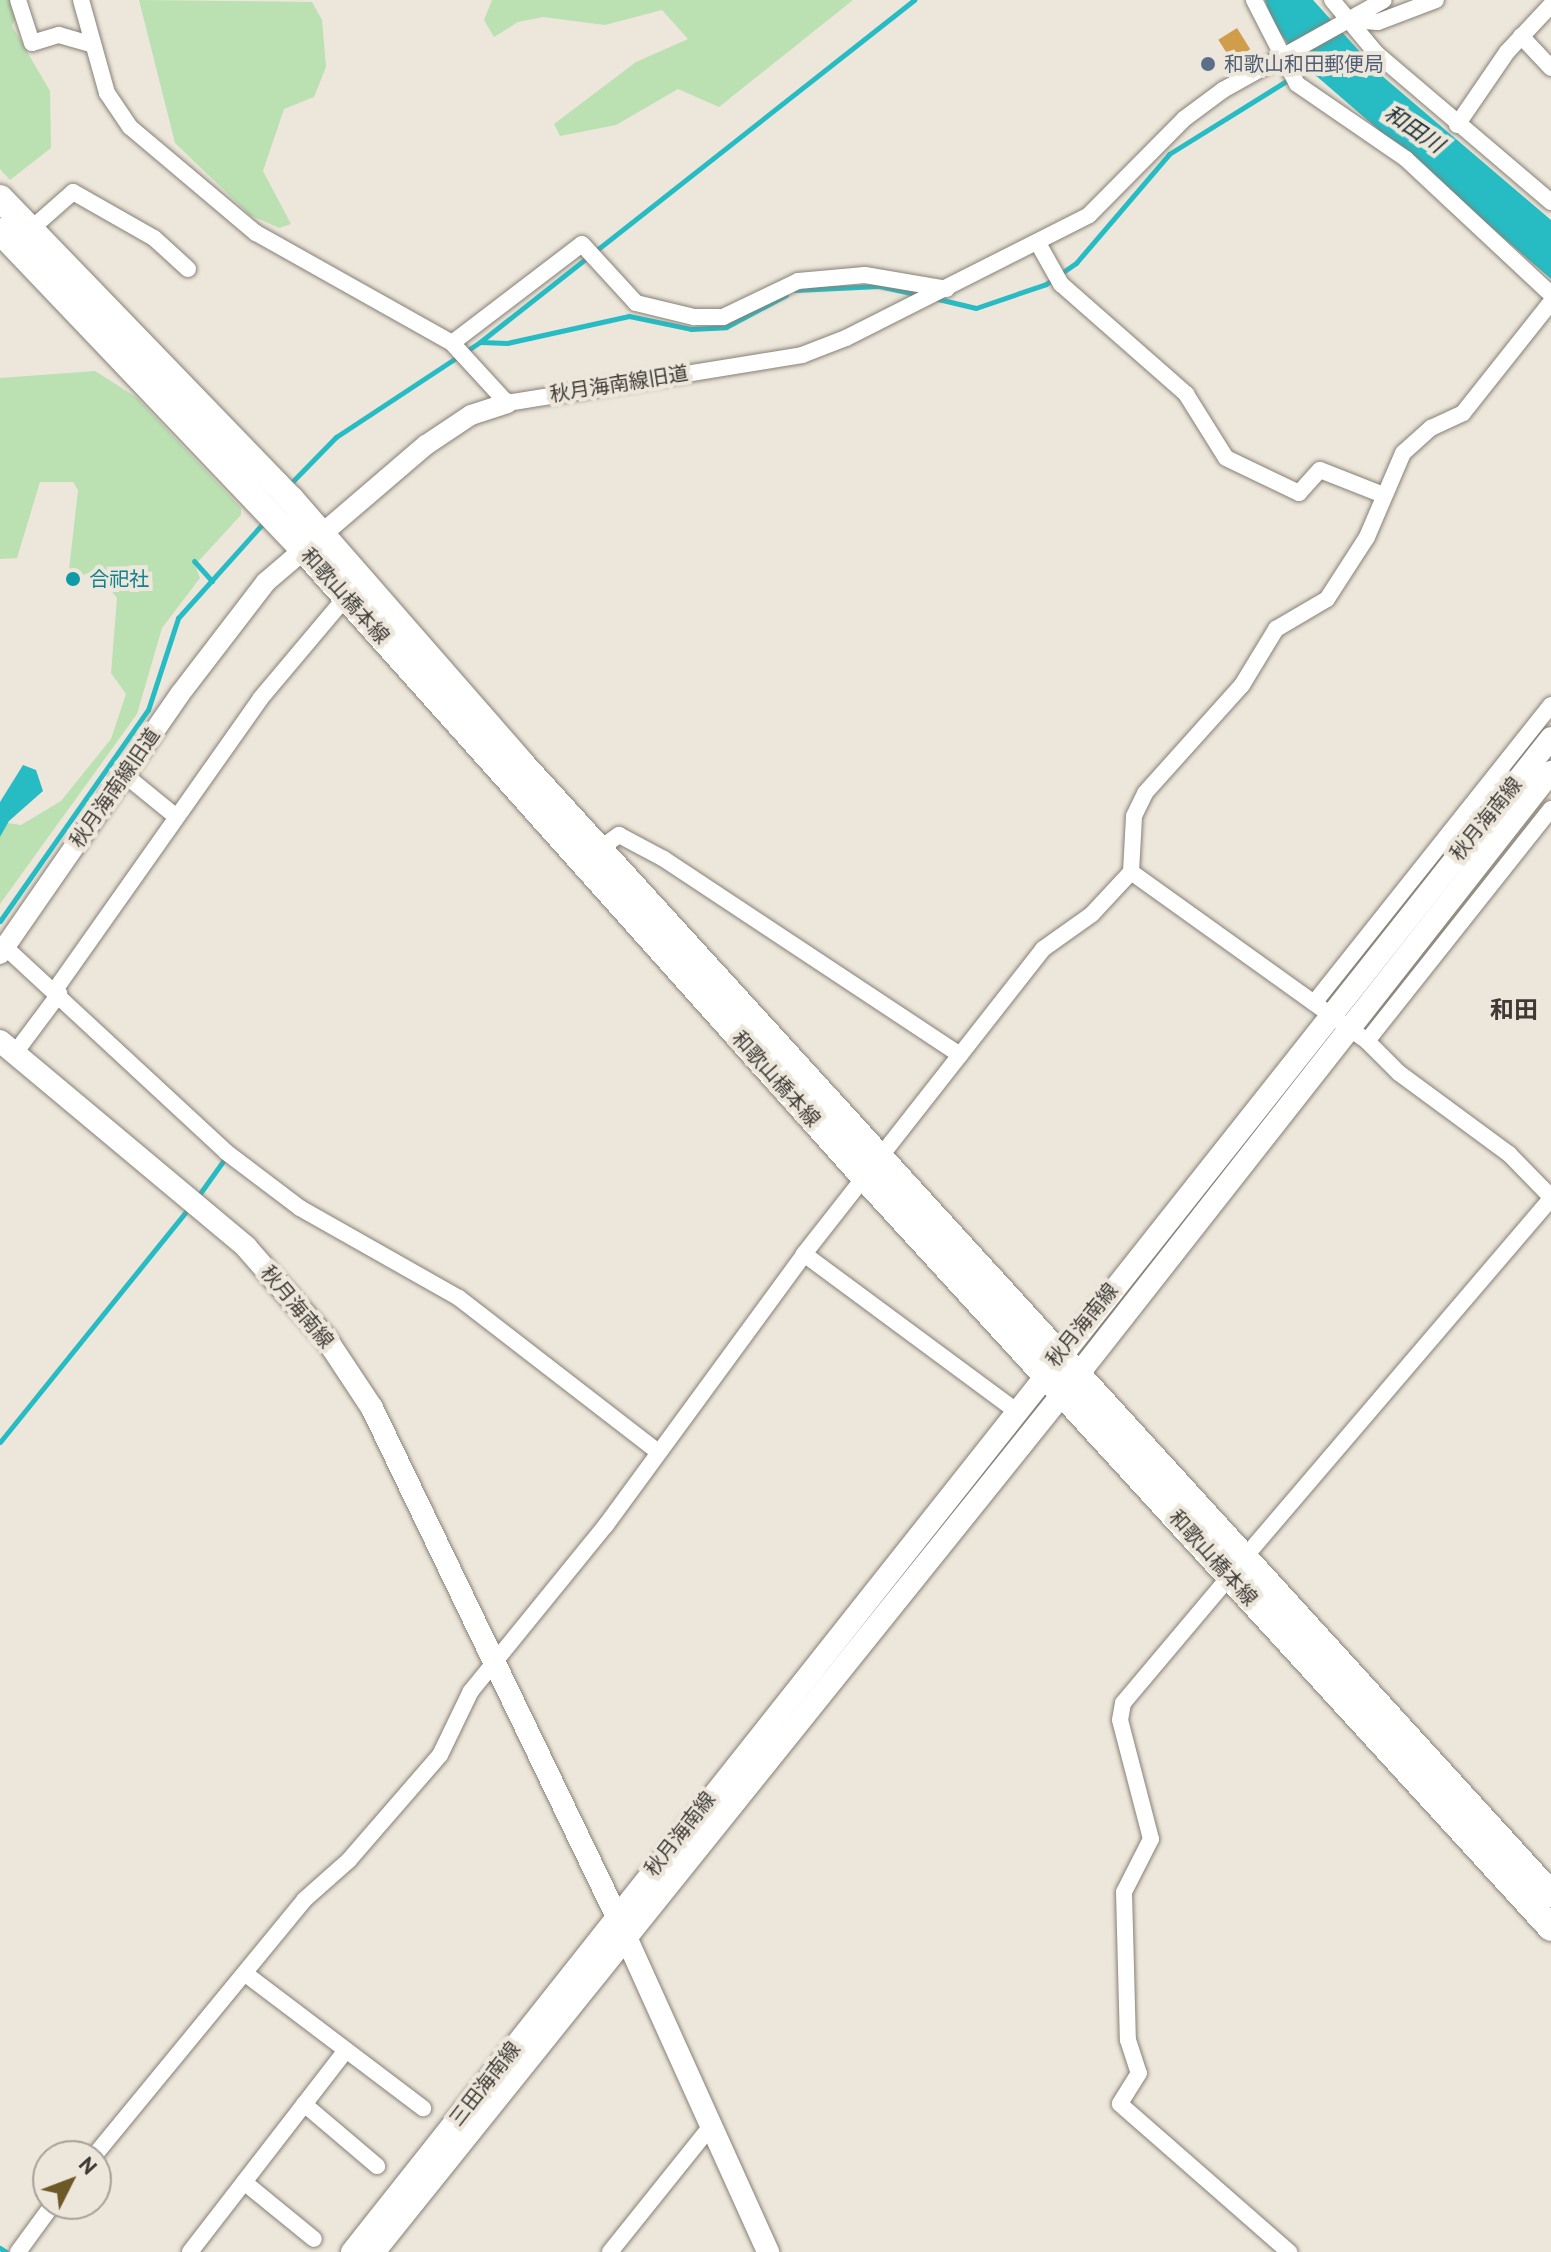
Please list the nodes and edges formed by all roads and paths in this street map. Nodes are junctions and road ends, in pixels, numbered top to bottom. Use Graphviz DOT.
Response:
graph roads {
  1 [pos="18,0"];
  2 [pos="81,0"];
  3 [pos="1254,0"];
  4 [pos="1332,0"];
  5 [pos="1384,0"];
  6 [pos="1436,0"];
  7 [pos="1551,5"];
  8 [pos="1344,22"];
  9 [pos="1521,36"];
  10 [pos="90,44"];
  11 [pos="1282,56"];
  12 [pos="1551,68"];
  13 [pos="1457,125"];
  14 [pos="0,198"];
  15 [pos="1551,202"];
  16 [pos="31,229"];
  17 [pos="0,231"];
  18 [pos="1039,245"];
  19 [pos="188,269"];
  20 [pos="947,289"];
  21 [pos="1551,294"];
  22 [pos="1551,302"];
  23 [pos="455,346"];
  24 [pos="507,403"];
  25 [pos="263,488"];
  26 [pos="1381,494"];
  27 [pos="311,540"];
  28 [pos="346,597"];
  29 [pos="1551,705"];
  30 [pos="1551,738"];
  31 [pos="1551,772"];
  32 [pos="125,775"];
  33 [pos="1551,809"];
  34 [pos="174,815"];
  35 [pos="592,855"];
  36 [pos="1131,872"];
  37 [pos="2,950"];
  38 [pos="57,992"];
  39 [pos="1322,1008"];
  40 [pos="1358,1035"];
  41 [pos="7,1047"];
  42 [pos="960,1055"];
  43 [pos="872,1168"];
  44 [pos="1551,1197"];
  45 [pos="804,1254"];
  46 [pos="1052,1362"];
  47 [pos="1072,1382"];
  48 [pos="1016,1411"];
  49 [pos="658,1452"];
  50 [pos="1237,1567"];
  51 [pos="496,1665"];
  52 [pos="1551,1894"];
  53 [pos="620,1924"];
  54 [pos="1551,1928"];
  55 [pos="247,1975"];
  56 [pos="346,2050"];
  57 [pos="304,2104"];
  58 [pos="423,2108"];
  59 [pos="710,2127"];
  60 [pos="108,2140"];
  61 [pos="377,2166"];
  62 [pos="244,2182"];
  63 [pos="41,2220"];
  64 [pos="314,2239"];
  65 [pos="192,2251"];
  66 [pos="18,2252"];
  67 [pos="352,2252"];
  68 [pos="374,2252"];
  69 [pos="610,2252"];
  70 [pos="768,2252"];
  71 [pos="1289,2252"];
  1 -- 10 [label="street"];
  2 -- 10 [label="street"];
  3 -- 11 [label="street"];
  4 -- 8 [label="street"];
  5 -- 8 [label="street, 秋月海南線旧道"];
  6 -- 8 [label="street"];
  7 -- 9 [label="street"];
  8 -- 11 [label="street, 秋月海南線旧道"];
  8 -- 13 [label="street"];
  9 -- 12 [label="street"];
  9 -- 13 [label="street"];
  10 -- 23 [label="street"];
  11 -- 18 [label="street, 秋月海南線旧道"];
  11 -- 21 [label="street"];
  13 -- 15 [label="street"];
  14 -- 16 [label="main road, 和歌山橋本線"];
  16 -- 19 [label="street"];
  16 -- 25 [label="main road, 和歌山橋本線"];
  17 -- 25 [label="main road, 和歌山橋本線"];
  18 -- 20 [label="street, 秋月海南線旧道"];
  18 -- 26 [label="street"];
  20 -- 23 [label="street"];
  20 -- 24 [label="street, 秋月海南線旧道"];
  22 -- 26 [label="street"];
  23 -- 24 [label="street"];
  24 -- 27 [label="street, 秋月海南線旧道"];
  25 -- 27 [label="main road, 和歌山橋本線"];
  25 -- 27 [label="main road, 和歌山橋本線"];
  26 -- 36 [label="street"];
  27 -- 28 [label="main road, 和歌山橋本線"];
  27 -- 32 [label="street, 秋月海南線旧道"];
  27 -- 35 [label="main road, 和歌山橋本線"];
  28 -- 34 [label="street"];
  28 -- 35 [label="main road, 和歌山橋本線"];
  29 -- 39 [label="street"];
  30 -- 39 [label="main road, 秋月海南線"];
  31 -- 40 [label="main road, 秋月海南線"];
  32 -- 34 [label="street"];
  32 -- 37 [label="street, 秋月海南線旧道"];
  33 -- 40 [label="street"];
  34 -- 38 [label="street"];
  35 -- 42 [label="street"];
  35 -- 43 [label="main road, 和歌山橋本線"];
  36 -- 39 [label="street"];
  36 -- 42 [label="street"];
  37 -- 38 [label="street"];
  38 -- 41 [label="street"];
  38 -- 49 [label="street"];
  39 -- 40 [label="street"];
  39 -- 46 [label="main road, 秋月海南線"];
  40 -- 44 [label="street"];
  40 -- 47 [label="main road, 秋月海南線"];
  41 -- 51 [label="main road, 秋月海南線"];
  42 -- 43 [label="street"];
  43 -- 45 [label="street"];
  43 -- 46 [label="main road, 和歌山橋本線"];
  44 -- 50 [label="street"];
  45 -- 48 [label="street"];
  45 -- 49 [label="street"];
  46 -- 47 [label="main road, 和歌山橋本線"];
  46 -- 48 [label="main road, 秋月海南線"];
  47 -- 50 [label="main road, 和歌山橋本線"];
  47 -- 53 [label="main road, 秋月海南線"];
  48 -- 53 [label="main road, 秋月海南線"];
  49 -- 51 [label="street"];
  50 -- 52 [label="main road, 和歌山橋本線"];
  50 -- 54 [label="main road, 和歌山橋本線"];
  50 -- 71 [label="street"];
  51 -- 53 [label="main road, 秋月海南線"];
  51 -- 55 [label="street"];
  53 -- 59 [label="main road, 秋月海南線"];
  53 -- 67 [label="main road, 三田海南線"];
  53 -- 68 [label="main road, 三田海南線"];
  55 -- 56 [label="street"];
  55 -- 60 [label="street"];
  56 -- 57 [label="street"];
  56 -- 58 [label="street"];
  57 -- 61 [label="street"];
  57 -- 62 [label="street"];
  59 -- 69 [label="street"];
  59 -- 70 [label="main road, 秋月海南線"];
  62 -- 64 [label="street"];
  62 -- 65 [label="street"];
  63 -- 66 [label="street"];
}
